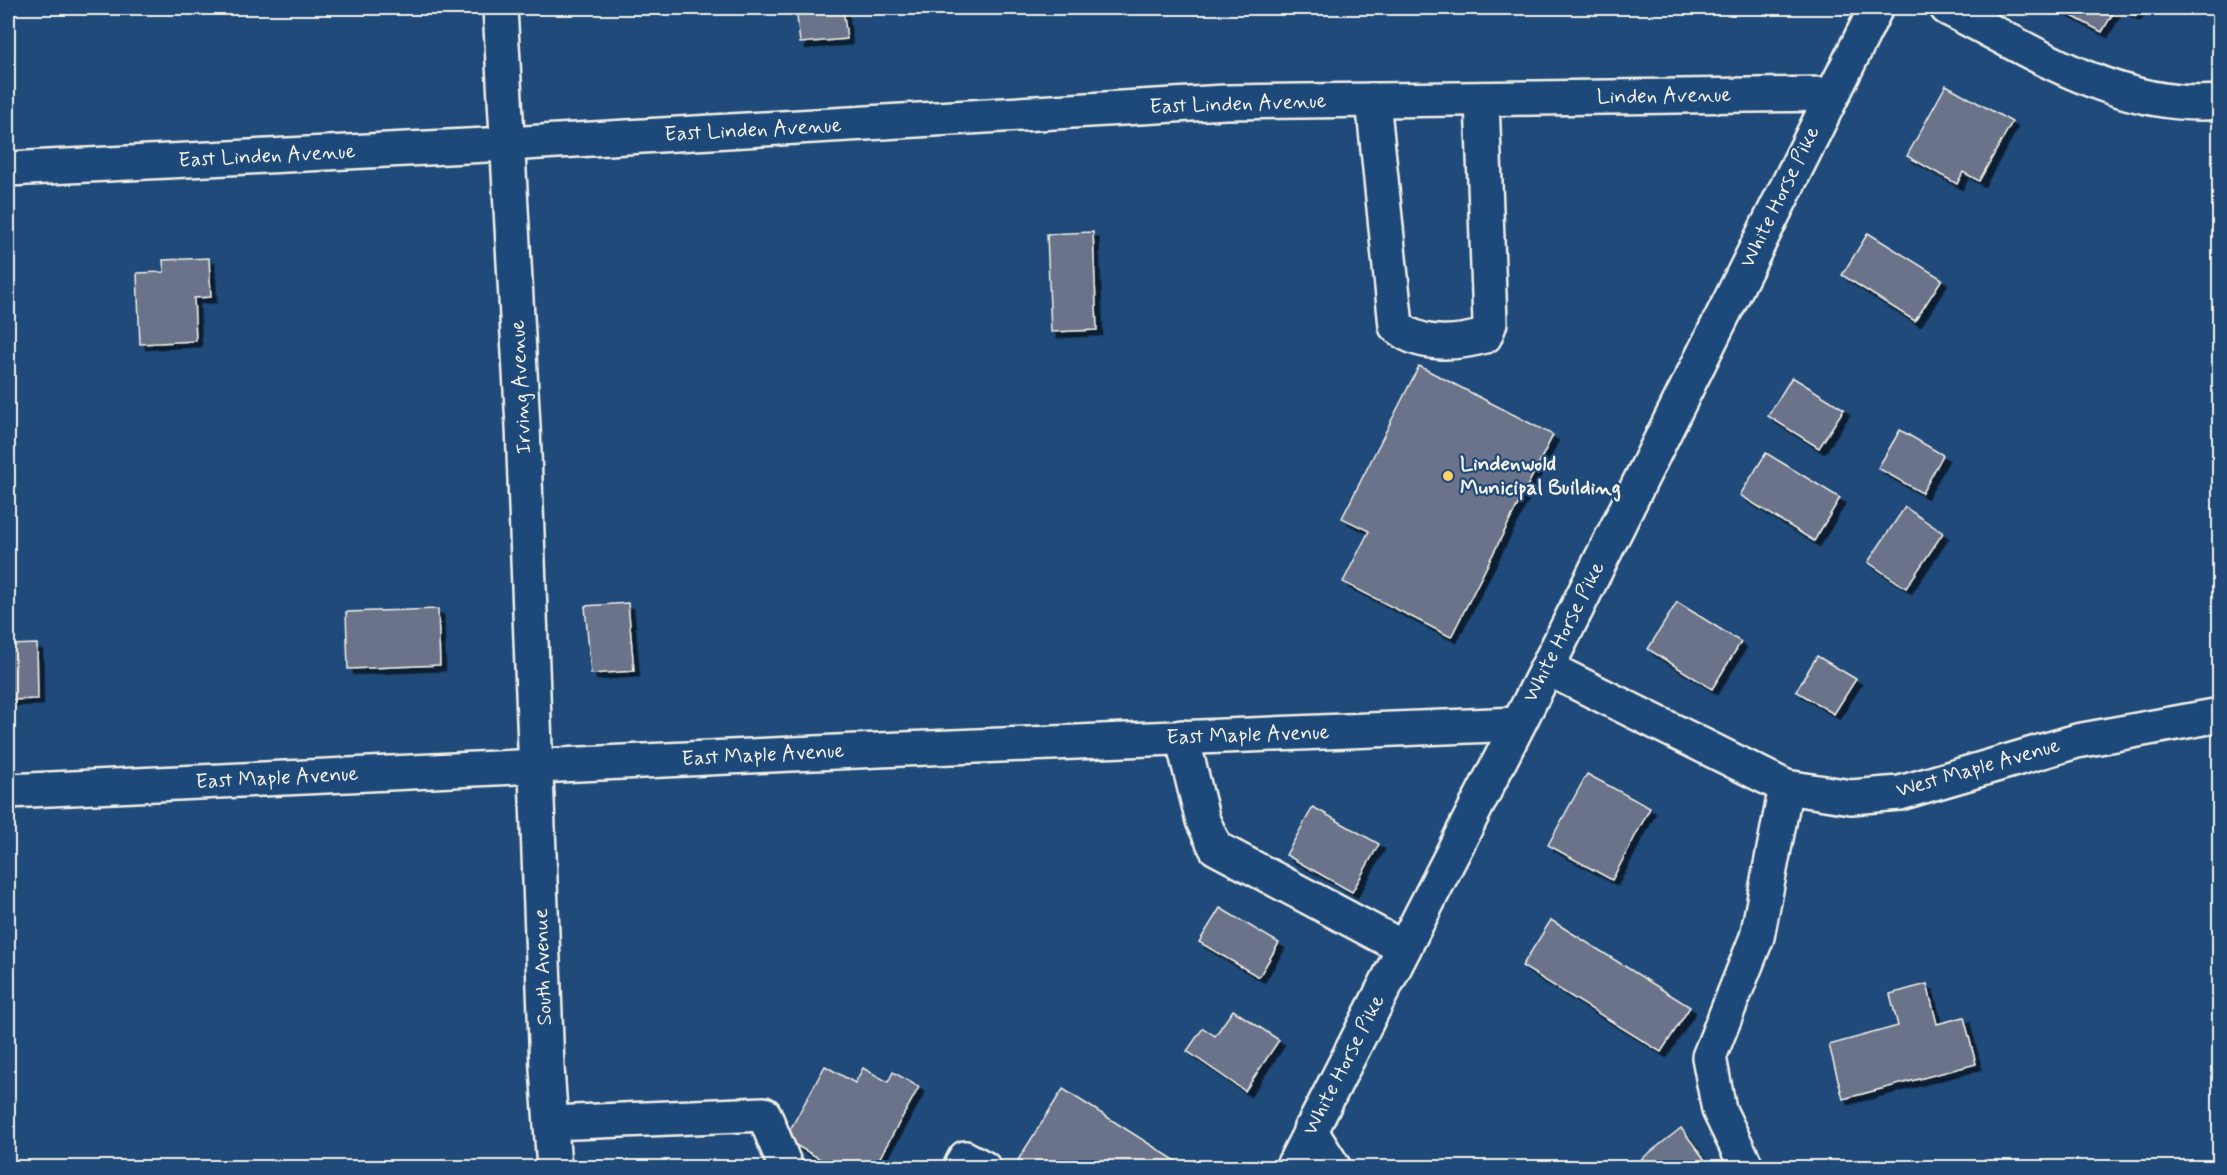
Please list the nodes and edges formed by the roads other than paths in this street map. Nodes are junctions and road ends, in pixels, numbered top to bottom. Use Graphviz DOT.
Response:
graph roads {
  1 [pos="500,8"];
  2 [pos="1876,8"];
  3 [pos="1947,8"];
  4 [pos="1831,94"];
  5 [pos="1490,99"];
  6 [pos="1373,100"];
  7 [pos="2220,102"];
  8 [pos="507,144"];
  9 [pos="8,169"];
  10 [pos="1547,668"];
  11 [pos="2220,715"];
  12 [pos="1518,724"];
  13 [pos="1182,737"];
  14 [pos="536,766"];
  15 [pos="1786,787"];
  16 [pos="8,791"];
  17 [pos="1404,948"];
  18 [pos="551,1123"];
  19 [pos="1310,1130"];
  20 [pos="554,1167"];
  21 [pos="786,1167"];
  22 [pos="1292,1167"];
  23 [pos="1334,1167"];
  24 [pos="1747,1167"];
  1 -- 8 [label="main road, Irving Avenue"];
  2 -- 4 [label="main road, White Horse Pike"];
  3 -- 7 [label="main road"];
  4 -- 5 [label="main road, Linden Avenue"];
  4 -- 10 [label="main road, White Horse Pike"];
  5 -- 6 [label="main road, East Linden Avenue"];
  5 -- 6 [label="main road"];
  6 -- 8 [label="main road, East Linden Avenue"];
  8 -- 9 [label="main road, East Linden Avenue"];
  8 -- 14 [label="main road, Irving Avenue"];
  10 -- 12 [label="main road, White Horse Pike"];
  10 -- 15 [label="main road, West Maple Avenue"];
  11 -- 15 [label="main road, West Maple Avenue"];
  12 -- 13 [label="main road, East Maple Avenue"];
  12 -- 17 [label="main road, White Horse Pike"];
  13 -- 14 [label="main road, East Maple Avenue"];
  13 -- 17 [label="main road"];
  14 -- 16 [label="main road, East Maple Avenue"];
  14 -- 18 [label="main road, South Avenue"];
  15 -- 24 [label="main road"];
  17 -- 19 [label="main road, White Horse Pike"];
  18 -- 20 [label="main road, South Avenue"];
  18 -- 21 [label="main road"];
  19 -- 22 [label="main road, White Horse Pike"];
  19 -- 23 [label="main road"];
}
